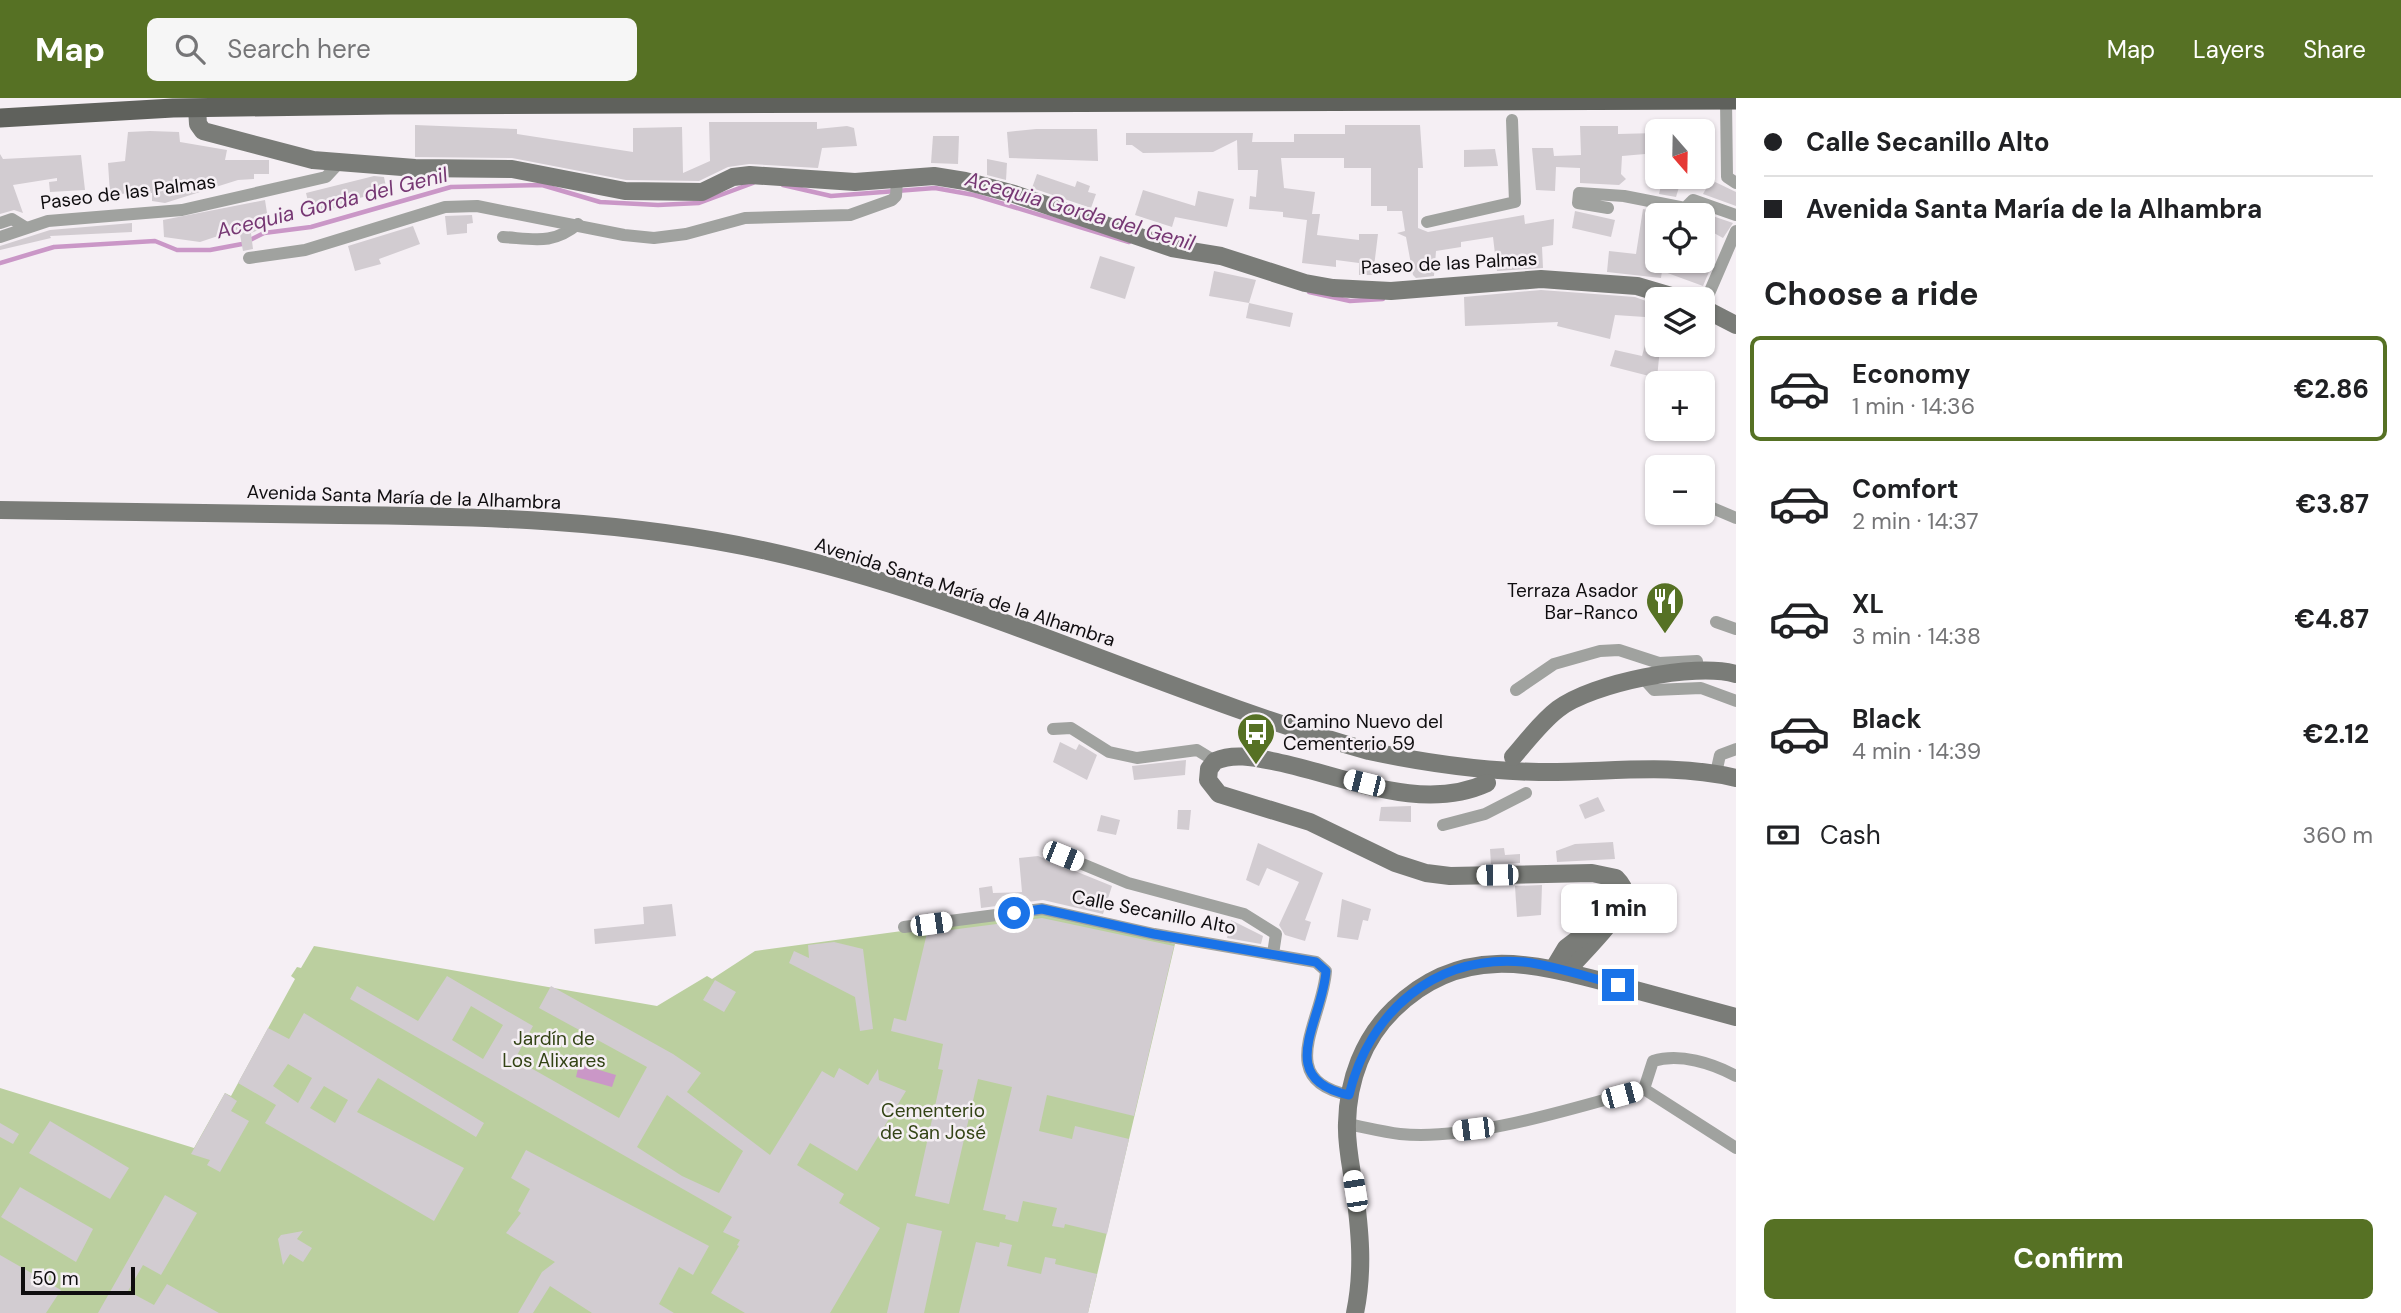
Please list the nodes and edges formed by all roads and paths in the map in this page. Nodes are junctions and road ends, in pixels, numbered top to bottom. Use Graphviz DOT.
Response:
graph roads {
  1 [pos="1555,99"];
  2 [pos="1612,99"];
  3 [pos="1024,100"];
  4 [pos="1080,100"];
  5 [pos="1124,100"];
  6 [pos="1312,100"];
  7 [pos="1731,100"];
  8 [pos="450,101"];
  9 [pos="604,101"];
  10 [pos="330,102"];
  11 [pos="390,102"];
  12 [pos="172,103"];
  13 [pos="197,108"];
  14 [pos="0,118"];
  15 [pos="1512,120"];
  16 [pos="1731,152"];
  17 [pos="339,163"];
  18 [pos="1736,183"];
  19 [pos="897,187"];
  20 [pos="1608,208"];
  21 [pos="1736,215"];
  22 [pos="1427,222"];
  23 [pos="0,223"];
  24 [pos="578,225"];
  25 [pos="25,227"];
  26 [pos="1736,231"];
  27 [pos="0,237"];
  28 [pos="503,237"];
  29 [pos="249,258"];
  30 [pos="1712,287"];
  31 [pos="1645,288"];
  32 [pos="1715,310"];
  33 [pos="1736,325"];
  34 [pos="1715,509"];
  35 [pos="5,511"];
  36 [pos="1736,518"];
  37 [pos="1716,622"];
  38 [pos="1736,629"];
  39 [pos="1698,669"];
  40 [pos="1736,674"];
  41 [pos="1644,679"];
  42 [pos="1516,690"];
  43 [pos="1736,701"];
  44 [pos="1053,729"];
  45 [pos="1736,749"];
  46 [pos="1513,757"];
  47 [pos="1214,761"];
  48 [pos="1716,773"];
  49 [pos="1736,778"];
  50 [pos="1487,783"];
  51 [pos="1527,793"];
  52 [pos="1443,825"];
  53 [pos="1063,856"];
  54 [pos="1615,912"];
  55 [pos="904,927"];
  56 [pos="1588,945"];
  57 [pos="1566,948"];
  58 [pos="1273,954"];
  59 [pos="1524,962"];
  60 [pos="1560,969"];
  61 [pos="1595,979"];
  62 [pos="1736,1017"];
  63 [pos="1736,1076"];
  64 [pos="1644,1089"];
  65 [pos="1349,1095"];
  66 [pos="1347,1124"];
  67 [pos="1736,1148"];
  68 [pos="1355,1313"];
  1 -- 2 [label="main road"];
  1 -- 6 [label="main road"];
  2 -- 7 [label="main road"];
  3 -- 4 [label="main road"];
  3 -- 9 [label="main road"];
  4 -- 5 [label="main road"];
  5 -- 6 [label="main road"];
  7 -- 16 [label="street"];
  8 -- 9 [label="main road"];
  8 -- 11 [label="main road"];
  10 -- 11 [label="main road"];
  10 -- 13 [label="main road"];
  12 -- 13 [label="main road"];
  12 -- 14 [label="main road"];
  13 -- 17 [label="street, Paseo de las Palmas"];
  15 -- 22 [label="street"];
  16 -- 18 [label="street"];
  17 -- 19 [label="street, Paseo de las Palmas"];
  17 -- 25 [label="street, Paseo de las Palmas"];
  19 -- 24 [label="street, Paseo de las Palmas"];
  19 -- 31 [label="street, Paseo de las Palmas"];
  20 -- 21 [label="street"];
  23 -- 25 [label="street, Paseo de las Palmas"];
  24 -- 28 [label="street"];
  24 -- 29 [label="street, Paseo de las Palmas"];
  25 -- 27 [label="street"];
  26 -- 30 [label="street"];
  32 -- 33 [label="street"];
  34 -- 36 [label="street"];
  35 -- 48 [label="street, Avenida Santa María de la Alhambra"];
  37 -- 38 [label="street"];
  39 -- 40 [label="street"];
  39 -- 41 [label="street"];
  39 -- 42 [label="street"];
  41 -- 43 [label="street"];
  41 -- 46 [label="street"];
  44 -- 47 [label="street"];
  45 -- 48 [label="street"];
  47 -- 50 [label="street"];
  47 -- 54 [label="street"];
  48 -- 49 [label="street, Avenida Santa María de la Alhambra"];
  51 -- 52 [label="street"];
  53 -- 58 [label="street, Calle Secanillo Alto"];
  54 -- 56 [label="street"];
  54 -- 57 [label="street"];
  55 -- 58 [label="street, Calle Secanillo Alto"];
  56 -- 60 [label="street"];
  56 -- 61 [label="street"];
  57 -- 59 [label="street"];
  57 -- 60 [label="street"];
  58 -- 65 [label="street, Calle Secanillo Alto"];
  59 -- 60 [label="street"];
  59 -- 65 [label="street"];
  60 -- 61 [label="street"];
  61 -- 62 [label="street"];
  63 -- 64 [label="street"];
  64 -- 66 [label="street"];
  64 -- 67 [label="street"];
  65 -- 66 [label="street"];
  66 -- 68 [label="street"];
}
